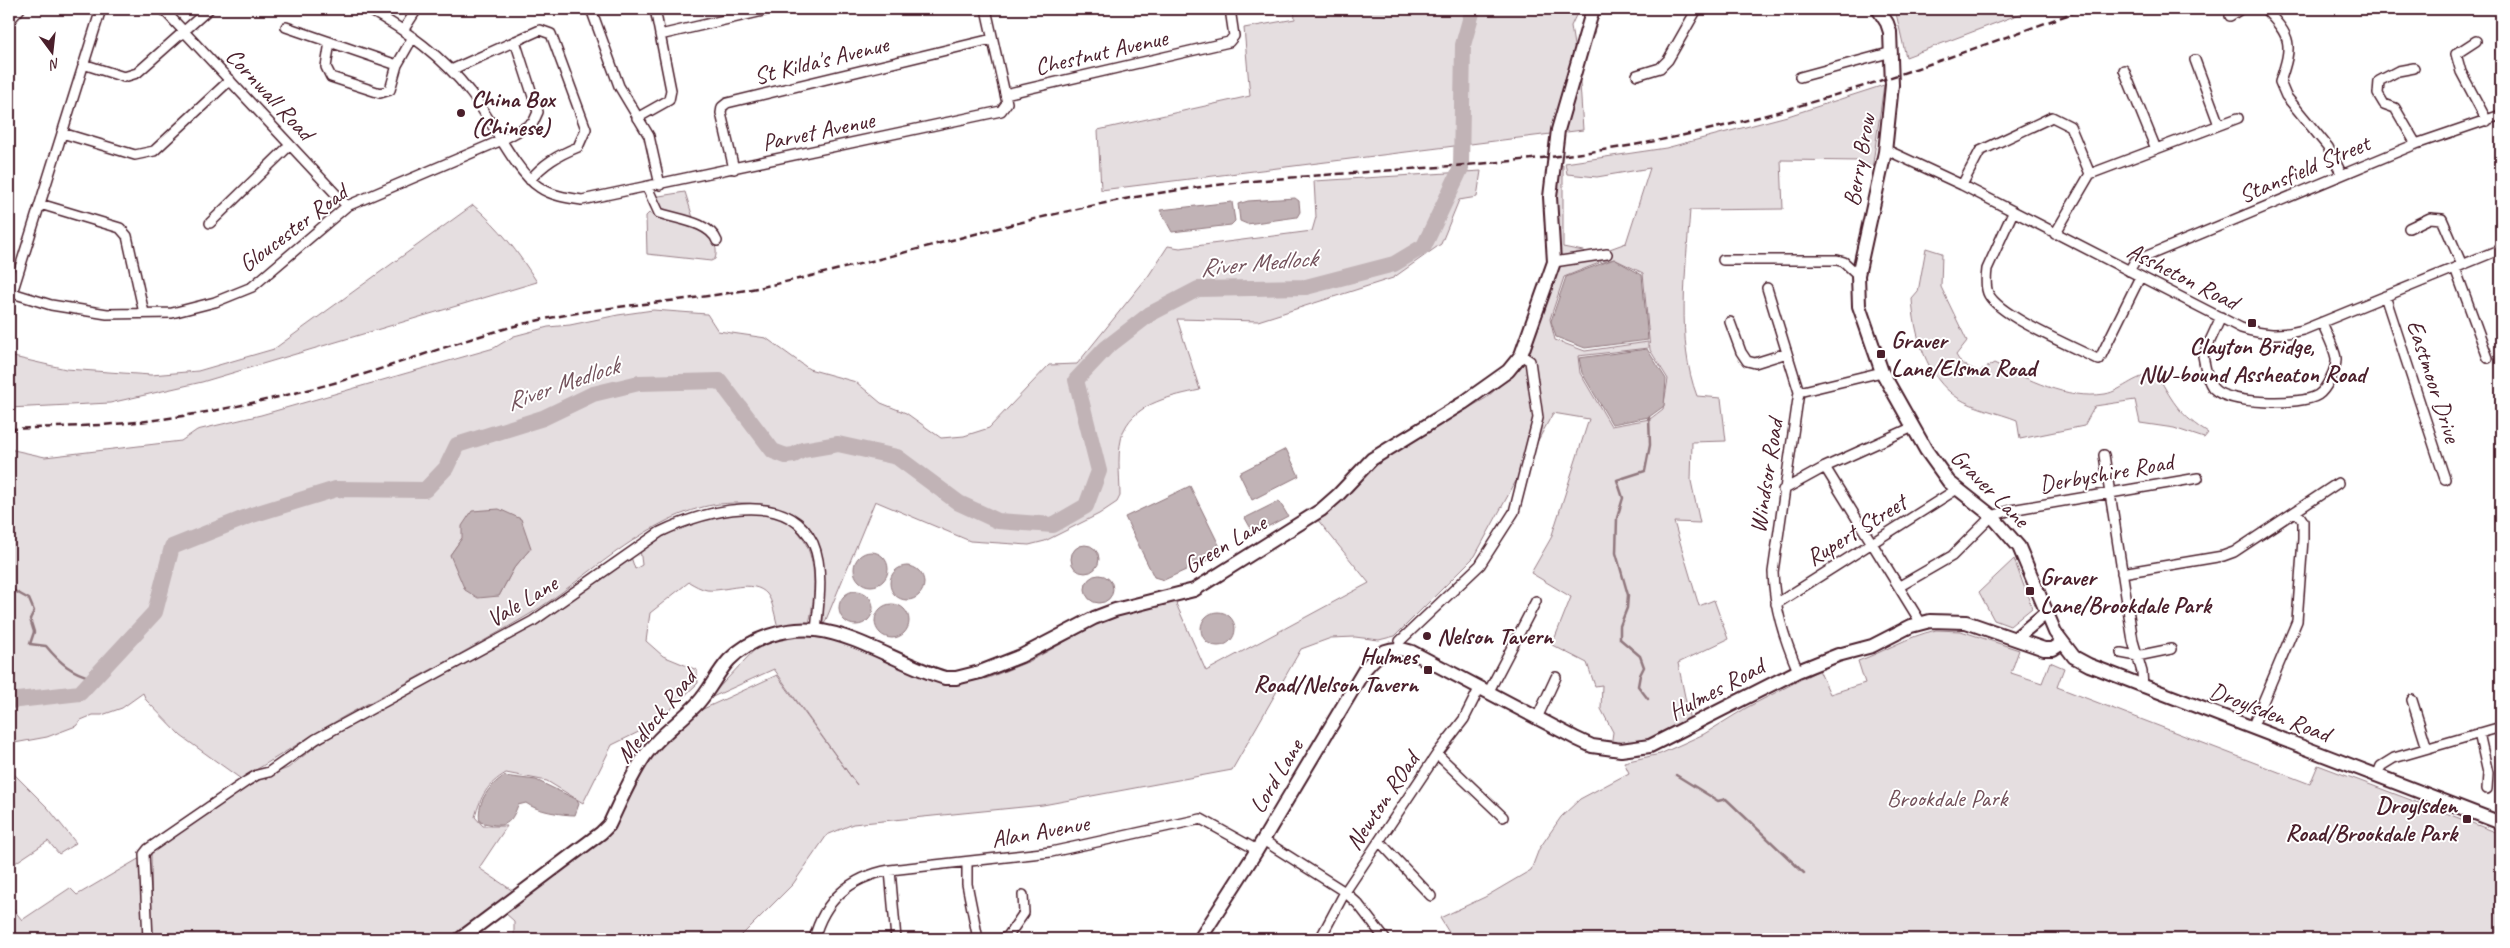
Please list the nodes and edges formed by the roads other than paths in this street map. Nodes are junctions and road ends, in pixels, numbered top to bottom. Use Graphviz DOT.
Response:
graph roads {
  1 [pos="20,9"];
  2 [pos="100,9"];
  3 [pos="163,9"];
  4 [pos="209,9"];
  5 [pos="368,9"];
  6 [pos="417,9"];
  7 [pos="591,9"];
  8 [pos="655,9"];
  9 [pos="772,9"];
  10 [pos="986,9"];
  11 [pos="1230,9"];
  12 [pos="1593,9"];
  13 [pos="1697,9"];
  14 [pos="1878,9"];
  15 [pos="2241,9"];
  16 [pos="2265,9"];
  17 [pos="2230,16"];
  18 [pos="9,21"];
  19 [pos="286,27"];
  20 [pos="404,30"];
  21 [pos="184,32"];
  22 [pos="660,35"];
  23 [pos="413,37"];
  24 [pos="992,39"];
  25 [pos="515,41"];
  26 [pos="2476,41"];
  27 [pos="330,42"];
  28 [pos="2501,43"];
  29 [pos="1892,52"];
  30 [pos="2501,53"];
  31 [pos="2195,60"];
  32 [pos="83,64"];
  33 [pos="397,65"];
  34 [pos="2414,68"];
  35 [pos="451,70"];
  36 [pos="2124,70"];
  37 [pos="1637,75"];
  38 [pos="1800,77"];
  39 [pos="230,80"];
  40 [pos="1005,94"];
  41 [pos="2501,115"];
  42 [pos="637,118"];
  43 [pos="2238,118"];
  44 [pos="2487,121"];
  45 [pos="2219,125"];
  46 [pos="62,133"];
  47 [pos="502,140"];
  48 [pos="2416,144"];
  49 [pos="290,145"];
  50 [pos="2156,149"];
  51 [pos="1885,152"];
  52 [pos="734,169"];
  53 [pos="2090,174"];
  54 [pos="2342,174"];
  55 [pos="530,180"];
  56 [pos="660,184"];
  57 [pos="1962,185"];
  58 [pos="647,187"];
  59 [pos="40,204"];
  60 [pos="347,206"];
  61 [pos="2013,212"];
  62 [pos="210,223"];
  63 [pos="2410,228"];
  64 [pos="2055,234"];
  65 [pos="717,241"];
  66 [pos="2501,249"];
  67 [pos="1607,254"];
  68 [pos="1723,260"];
  69 [pos="1554,262"];
  70 [pos="2458,267"];
  71 [pos="2130,271"];
  72 [pos="1858,276"];
  73 [pos="2140,277"];
  74 [pos="1767,288"];
  75 [pos="10,293"];
  76 [pos="2385,296"];
  77 [pos="144,313"];
  78 [pos="2221,318"];
  79 [pos="1730,322"];
  80 [pos="2322,322"];
  81 [pos="1788,353"];
  82 [pos="1521,355"];
  83 [pos="2488,358"];
  84 [pos="1882,372"];
  85 [pos="1800,392"];
  86 [pos="1912,427"];
  87 [pos="2104,455"];
  88 [pos="1825,467"];
  89 [pos="2198,478"];
  90 [pos="2445,479"];
  91 [pos="2338,483"];
  92 [pos="1783,490"];
  93 [pos="1957,490"];
  94 [pos="2109,493"];
  95 [pos="2297,512"];
  96 [pos="1992,516"];
  97 [pos="1871,543"];
  98 [pos="2122,573"];
  99 [pos="1900,586"];
  100 [pos="1536,601"];
  101 [pos="1776,604"];
  102 [pos="2047,612"];
  103 [pos="1921,623"];
  104 [pos="816,630"];
  105 [pos="2016,638"];
  106 [pos="2062,644"];
  107 [pos="1399,648"];
  108 [pos="2171,649"];
  109 [pos="2121,653"];
  110 [pos="2137,656"];
  111 [pos="1798,671"];
  112 [pos="1556,677"];
  113 [pos="2143,687"];
  114 [pos="1484,689"];
  115 [pos="2412,700"];
  116 [pos="1537,718"];
  117 [pos="2501,727"];
  118 [pos="2252,728"];
  119 [pos="2479,733"];
  120 [pos="2427,748"];
  121 [pos="1437,754"];
  122 [pos="2377,776"];
  123 [pos="2487,789"];
  124 [pos="1503,816"];
  125 [pos="2501,822"];
  126 [pos="1379,842"];
  127 [pos="1260,845"];
  128 [pos="967,862"];
  129 [pos="890,870"];
  130 [pos="1345,892"];
  131 [pos="1024,894"];
  132 [pos="1431,896"];
  133 [pos="148,939"];
  134 [pos="460,939"];
  135 [pos="814,939"];
  136 [pos="896,939"];
  137 [pos="978,939"];
  138 [pos="1002,939"];
  139 [pos="1200,939"];
  140 [pos="1320,939"];
  141 [pos="1385,939"];
  1 -- 18 [label="street"];
  2 -- 32 [label="street"];
  3 -- 21 [label="street, Cornwall Road"];
  4 -- 21 [label="street"];
  5 -- 20 [label="street"];
  6 -- 20 [label="street"];
  7 -- 42 [label="street"];
  8 -- 22 [label="street"];
  9 -- 22 [label="street"];
  10 -- 24 [label="street"];
  11 -- 40 [label="street, Chestnut Avenue"];
  12 -- 69 [label="street"];
  13 -- 37 [label="street"];
  14 -- 29 [label="street, Berry Brow"];
  15 -- 17 [label="street"];
  16 -- 54 [label="street"];
  19 -- 27 [label="street"];
  20 -- 23 [label="street"];
  21 -- 32 [label="street"];
  21 -- 39 [label="street, Cornwall Road"];
  22 -- 42 [label="street"];
  23 -- 33 [label="street"];
  23 -- 35 [label="street"];
  24 -- 40 [label="street"];
  24 -- 52 [label="street, St Kilda's Avenue"];
  25 -- 35 [label="street"];
  25 -- 47 [label="street, Gloucester Road"];
  25 -- 55 [label="street"];
  26 -- 44 [label="street"];
  27 -- 33 [label="street"];
  27 -- 33 [label="street"];
  28 -- 30 [label="street"];
  29 -- 38 [label="street"];
  29 -- 51 [label="street, Berry Brow"];
  31 -- 45 [label="street"];
  32 -- 46 [label="street"];
  34 -- 48 [label="street"];
  35 -- 47 [label="street"];
  36 -- 50 [label="street"];
  39 -- 46 [label="street"];
  39 -- 49 [label="street, Cornwall Road"];
  40 -- 52 [label="street, Parvet Avenue"];
  41 -- 44 [label="street, Stansfield Street"];
  42 -- 56 [label="street"];
  43 -- 45 [label="street"];
  44 -- 48 [label="street, Stansfield Street"];
  45 -- 50 [label="street"];
  46 -- 59 [label="street"];
  47 -- 55 [label="street"];
  47 -- 60 [label="street, Gloucester Road"];
  48 -- 54 [label="street, Stansfield Street"];
  49 -- 60 [label="street, Cornwall Road"];
  49 -- 62 [label="street"];
  50 -- 53 [label="street"];
  51 -- 57 [label="street, Assheton Road"];
  51 -- 72 [label="street, Berry Brow"];
  52 -- 56 [label="street, Parvet Avenue"];
  53 -- 57 [label="street"];
  53 -- 64 [label="street"];
  54 -- 71 [label="street, Stansfield Street"];
  55 -- 58 [label="street, Parvet Avenue"];
  56 -- 58 [label="street, Parvet Avenue"];
  57 -- 61 [label="street, Assheton Road"];
  58 -- 65 [label="street"];
  59 -- 75 [label="street"];
  59 -- 77 [label="street"];
  60 -- 77 [label="street, Gloucester Road"];
  61 -- 64 [label="street, Assheton Road"];
  61 -- 73 [label="street"];
  63 -- 70 [label="street"];
  64 -- 71 [label="street, Assheton Road"];
  66 -- 70 [label="street, Assheton Road"];
  67 -- 69 [label="street"];
  68 -- 72 [label="street"];
  69 -- 82 [label="street, Green Lane"];
  70 -- 76 [label="street, Assheton Road"];
  70 -- 83 [label="street"];
  71 -- 73 [label="street, Assheton Road"];
  72 -- 84 [label="street, Graver Lane"];
  73 -- 78 [label="street, Assheton Road"];
  74 -- 81 [label="street, Windsor Road"];
  75 -- 77 [label="street, Gloucester Road"];
  76 -- 80 [label="street, Assheton Road"];
  76 -- 90 [label="street, Eastmoor Drive"];
  78 -- 80 [label="street, Assheton Road"];
  78 -- 80 [label="street"];
  79 -- 81 [label="street"];
  81 -- 85 [label="street, Windsor Road"];
  82 -- 104 [label="street, Green Lane"];
  82 -- 107 [label="street"];
  84 -- 85 [label="street"];
  84 -- 86 [label="street, Graver Lane"];
  85 -- 92 [label="street, Windsor Road"];
  86 -- 88 [label="street"];
  86 -- 93 [label="street, Graver Lane"];
  87 -- 94 [label="street"];
  88 -- 92 [label="street"];
  88 -- 97 [label="street"];
  89 -- 94 [label="street, Derbyshire Road"];
  91 -- 95 [label="street"];
  92 -- 101 [label="street, Windsor Road"];
  93 -- 96 [label="street, Graver Lane"];
  93 -- 97 [label="street, Rupert Street"];
  94 -- 96 [label="street, Derbyshire Road"];
  94 -- 98 [label="street"];
  95 -- 98 [label="street"];
  95 -- 118 [label="street"];
  96 -- 99 [label="street"];
  96 -- 102 [label="street, Graver Lane"];
  97 -- 99 [label="street"];
  97 -- 101 [label="street, Rupert Street"];
  98 -- 110 [label="street"];
  99 -- 103 [label="street"];
  100 -- 114 [label="street, Newton ROad"];
  101 -- 111 [label="street, Windsor Road"];
  102 -- 105 [label="street"];
  102 -- 106 [label="street, Droylsden Road"];
  103 -- 105 [label="street, Hulmes Road"];
  103 -- 111 [label="street, Hulmes Road"];
  104 -- 133 [label="street, Vale Lane"];
  104 -- 134 [label="street, Medlock Road"];
  105 -- 106 [label="street, Hulmes Road"];
  106 -- 113 [label="street, Droylsden Road"];
  107 -- 114 [label="street, Hulmes Road"];
  107 -- 127 [label="street, Lord Lane"];
  108 -- 110 [label="street"];
  109 -- 110 [label="street"];
  110 -- 113 [label="street"];
  111 -- 116 [label="street, Hulmes Road"];
  112 -- 116 [label="street"];
  113 -- 118 [label="street, Droylsden Road"];
  114 -- 116 [label="street, Hulmes Road"];
  114 -- 121 [label="street, Newton ROad"];
  115 -- 120 [label="street"];
  117 -- 119 [label="street"];
  118 -- 122 [label="street, Droylsden Road"];
  119 -- 120 [label="street"];
  119 -- 123 [label="street"];
  120 -- 122 [label="street"];
  121 -- 124 [label="street"];
  121 -- 126 [label="street, Newton ROad"];
  122 -- 125 [label="street, Droylsden Road"];
  126 -- 130 [label="street, Newton ROad"];
  126 -- 132 [label="street"];
  127 -- 128 [label="street, Alan Avenue"];
  127 -- 130 [label="street, Alan Avenue"];
  127 -- 139 [label="street, Lord Lane"];
  128 -- 129 [label="street, Alan Avenue"];
  128 -- 137 [label="street"];
  129 -- 135 [label="street, Alan Avenue"];
  129 -- 136 [label="street"];
  130 -- 140 [label="street, Newton ROad"];
  130 -- 141 [label="street, Alan Avenue"];
  131 -- 138 [label="street"];
}
